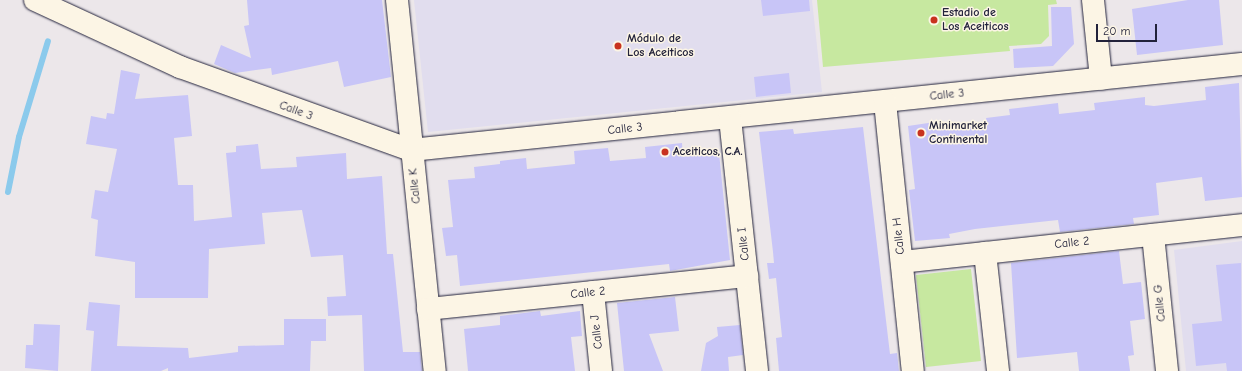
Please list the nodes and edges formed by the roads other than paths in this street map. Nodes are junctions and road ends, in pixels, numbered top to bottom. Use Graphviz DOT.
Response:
graph roads {
  1 [pos="35,0"];
  2 [pos="397,0"];
  3 [pos="1093,0"];
  4 [pos="1242,64"];
  5 [pos="1101,79"];
  6 [pos="885,102"];
  7 [pos="730,118"];
  8 [pos="411,150"];
  9 [pos="1242,225"];
  10 [pos="1153,235"];
  11 [pos="985,253"];
  12 [pos="902,262"];
  13 [pos="747,276"];
  14 [pos="593,292"];
  15 [pos="428,309"];
  16 [pos="435,371"];
  17 [pos="601,371"];
  18 [pos="757,371"];
  19 [pos="913,371"];
  20 [pos="998,371"];
  21 [pos="1167,371"];
  1 -- 8 [label="street, Calle 3"];
  2 -- 8 [label="street, Calle K"];
  3 -- 5 [label="street"];
  4 -- 5 [label="street, Calle 3"];
  5 -- 6 [label="street, Calle 3"];
  6 -- 7 [label="street, Calle 3"];
  6 -- 12 [label="street, Calle H"];
  7 -- 8 [label="street, Calle 3"];
  7 -- 13 [label="street, Calle I"];
  8 -- 15 [label="street, Calle K"];
  9 -- 10 [label="street, Calle 2"];
  10 -- 11 [label="street, Calle 2"];
  10 -- 21 [label="street, Calle G"];
  11 -- 12 [label="street, Calle 2"];
  11 -- 20 [label="street"];
  12 -- 19 [label="street, Calle H"];
  13 -- 14 [label="street, Calle 2"];
  13 -- 18 [label="street, Calle I"];
  14 -- 15 [label="street, Calle 2"];
  14 -- 17 [label="street, Calle J"];
  15 -- 16 [label="street, Calle K"];
}
